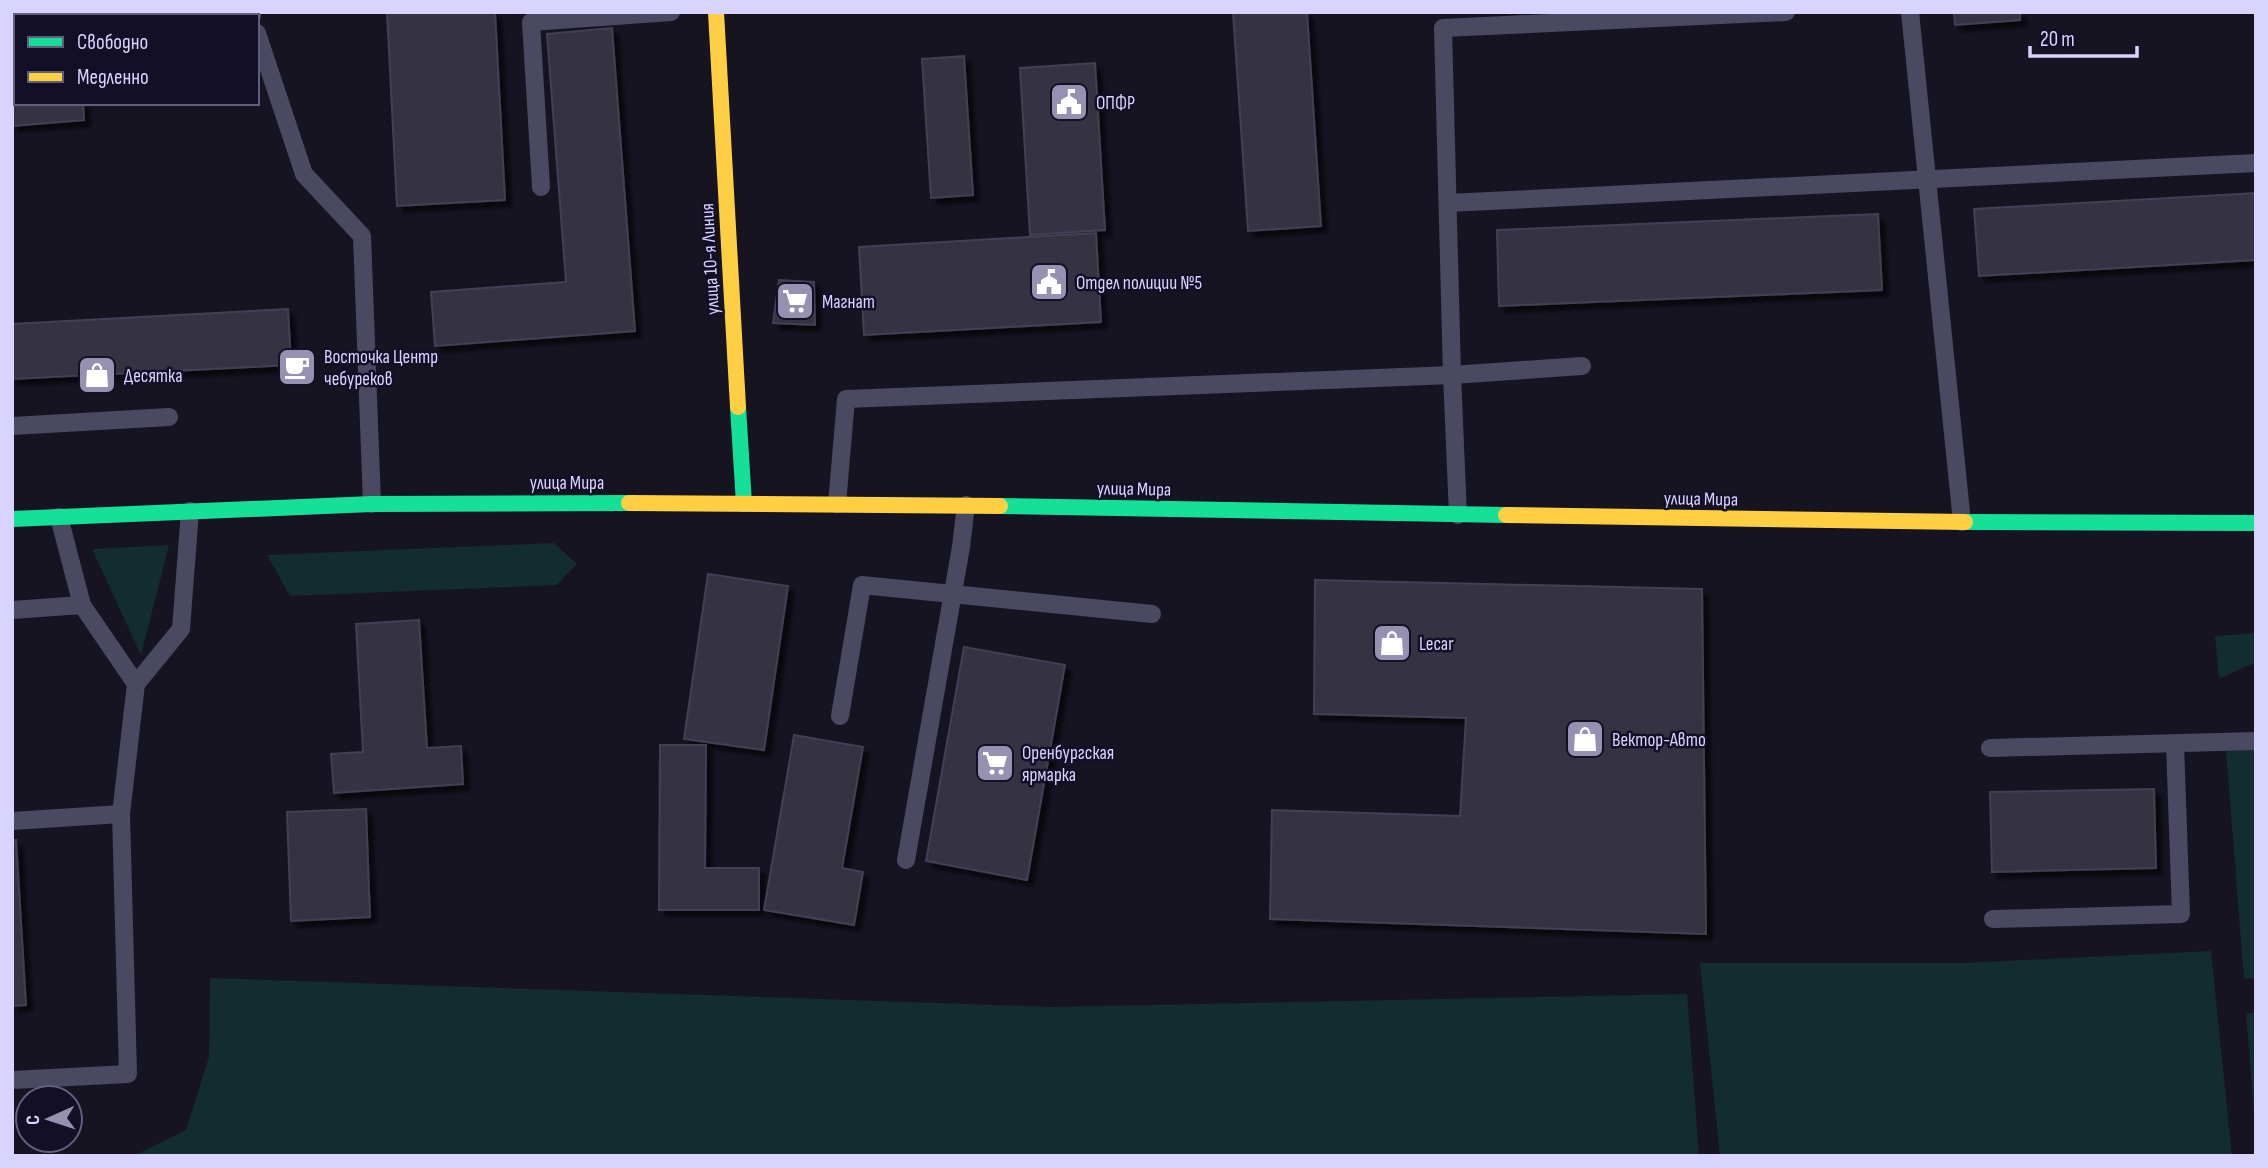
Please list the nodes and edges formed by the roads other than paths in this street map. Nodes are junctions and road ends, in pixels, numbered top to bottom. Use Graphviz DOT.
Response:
graph roads {
  1 [pos="671,12"];
  2 [pos="716,12"];
  3 [pos="1786,12"];
  4 [pos="1910,12"];
  5 [pos="259,39"];
  6 [pos="2256,163"];
  7 [pos="1927,180"];
  8 [pos="541,187"];
  9 [pos="1448,203"];
  10 [pos="1582,366"];
  11 [pos="1452,375"];
  12 [pos="169,417"];
  13 [pos="12,425"];
  14 [pos="372,504"];
  15 [pos="744,504"];
  16 [pos="837,504"];
  17 [pos="966,505"];
  18 [pos="190,511"];
  19 [pos="1458,515"];
  20 [pos="59,516"];
  21 [pos="12,519"];
  22 [pos="1962,522"];
  23 [pos="2256,523"];
  24 [pos="953,595"];
  25 [pos="82,605"];
  26 [pos="12,610"];
  27 [pos="1152,614"];
  28 [pos="136,684"];
  29 [pos="840,716"];
  30 [pos="2256,741"];
  31 [pos="2175,744"];
  32 [pos="1990,748"];
  33 [pos="121,814"];
  34 [pos="12,821"];
  35 [pos="906,860"];
  36 [pos="1993,919"];
  37 [pos="12,1080"];
  1 -- 8 [label="lane"];
  2 -- 15 [label="main road, улица 10-я Линия"];
  3 -- 9 [label="lane"];
  4 -- 7 [label="lane"];
  5 -- 14 [label="lane"];
  6 -- 7 [label="lane"];
  7 -- 9 [label="lane"];
  7 -- 22 [label="lane"];
  9 -- 11 [label="lane"];
  10 -- 11 [label="lane"];
  11 -- 16 [label="lane"];
  11 -- 19 [label="lane"];
  12 -- 13 [label="lane"];
  14 -- 15 [label="main road, улица Мира"];
  14 -- 18 [label="main road, улица Мира"];
  15 -- 16 [label="main road, улица Мира"];
  16 -- 17 [label="main road, улица Мира"];
  17 -- 19 [label="main road, улица Мира"];
  17 -- 24 [label="lane"];
  18 -- 20 [label="main road, улица Мира"];
  18 -- 28 [label="lane"];
  19 -- 22 [label="main road, улица Мира"];
  20 -- 21 [label="main road, улица Мира"];
  20 -- 25 [label="lane"];
  22 -- 23 [label="main road, улица Мира"];
  24 -- 27 [label="lane"];
  24 -- 29 [label="lane"];
  24 -- 35 [label="lane"];
  25 -- 26 [label="lane"];
  25 -- 28 [label="lane"];
  28 -- 33 [label="lane"];
  30 -- 31 [label="lane"];
  31 -- 32 [label="lane"];
  31 -- 36 [label="lane"];
  33 -- 34 [label="lane"];
  33 -- 37 [label="lane"];
}
